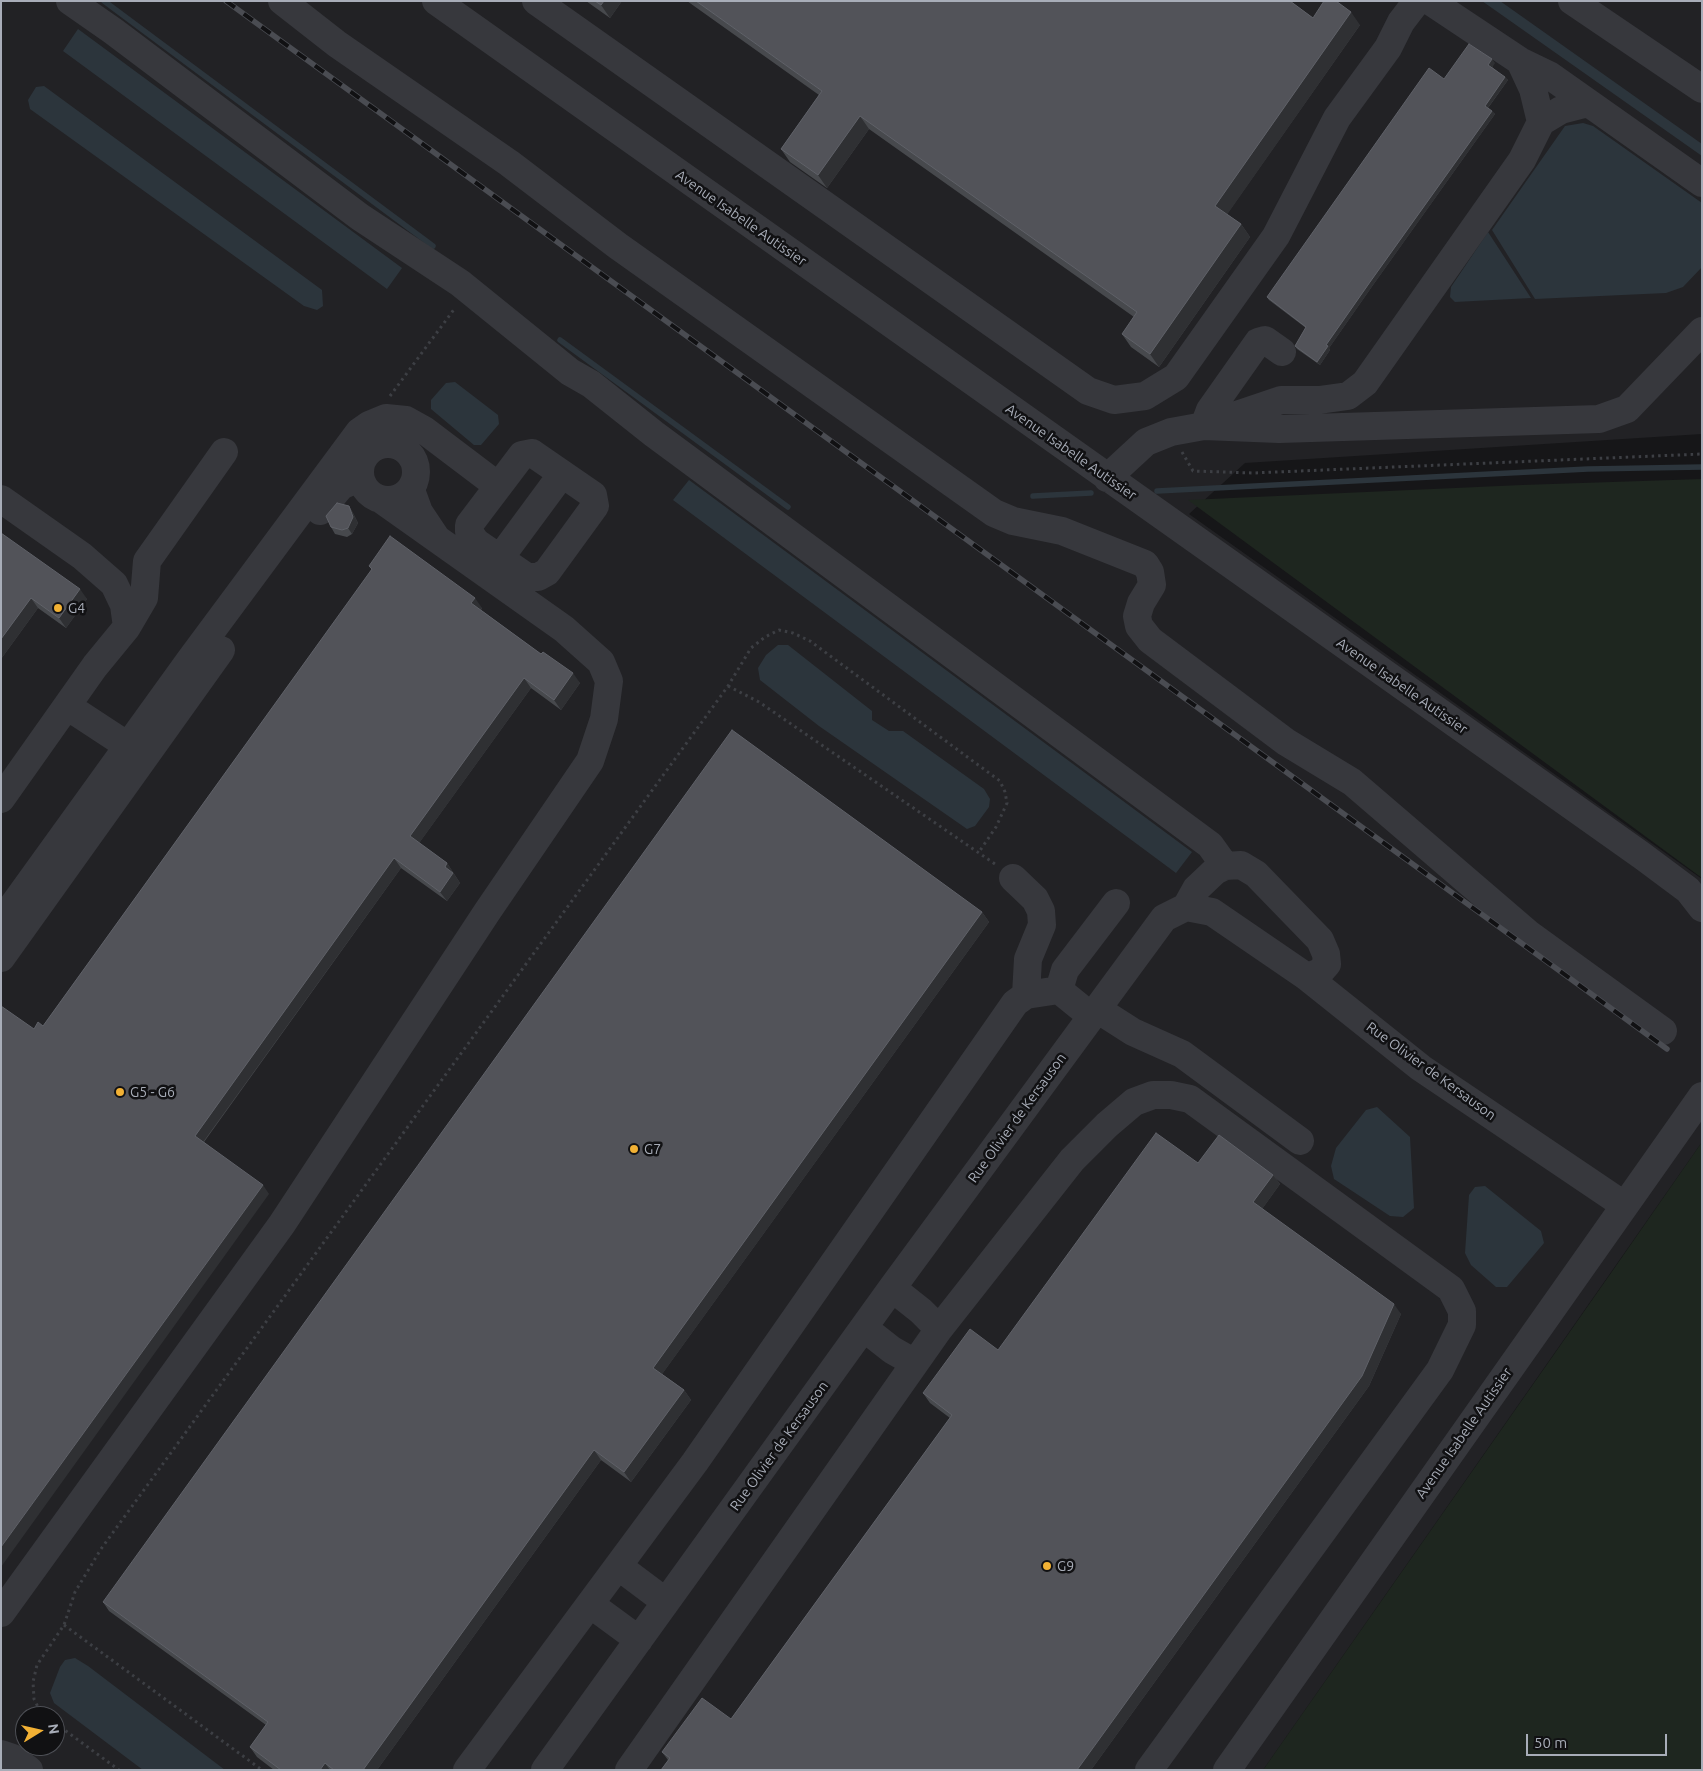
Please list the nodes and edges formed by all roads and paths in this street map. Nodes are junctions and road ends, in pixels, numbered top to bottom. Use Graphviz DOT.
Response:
graph roads {
  1 [pos="70,1"];
  2 [pos="282,1"];
  3 [pos="436,1"];
  4 [pos="536,1"];
  5 [pos="1417,1"];
  6 [pos="1430,1"];
  7 [pos="1572,1"];
  8 [pos="1520,61"];
  9 [pos="1702,89"];
  10 [pos="1588,103"];
  11 [pos="1541,122"];
  12 [pos="1702,183"];
  13 [pos="485,303"];
  14 [pos="1702,331"];
  15 [pos="1282,352"];
  16 [pos="1140,396"];
  17 [pos="369,424"];
  18 [pos="1204,426"];
  19 [pos="1164,434"];
  20 [pos="224,452"];
  21 [pos="1702,454"];
  22 [pos="562,474"];
  23 [pos="360,478"];
  24 [pos="1107,478"];
  25 [pos="498,486"];
  26 [pos="411,490"];
  27 [pos="1,499"];
  28 [pos="382,500"];
  29 [pos="437,539"];
  30 [pos="500,558"];
  31 [pos="127,627"];
  32 [pos="728,686"];
  33 [pos="67,706"];
  34 [pos="128,746"];
  35 [pos="1,799"];
  36 [pos="979,852"];
  37 [pos="1233,865"];
  38 [pos="1013,878"];
  39 [pos="1116,903"];
  40 [pos="1702,908"];
  41 [pos="1175,912"];
  42 [pos="1,922"];
  43 [pos="1,958"];
  44 [pos="1307,977"];
  45 [pos="1059,990"];
  46 [pos="1026,995"];
  47 [pos="1094,1013"];
  48 [pos="1663,1031"];
  49 [pos="1702,1096"];
  50 [pos="1300,1141"];
  51 [pos="1624,1205"];
  52 [pos="892,1288"];
  53 [pos="864,1328"];
  54 [pos="939,1329"];
  55 [pos="916,1363"];
  56 [pos="618,1566"];
  57 [pos="666,1602"];
  58 [pos="590,1604"];
  59 [pos="1,1613"];
  60 [pos="64,1625"];
  61 [pos="639,1640"];
  62 [pos="38,1706"];
  63 [pos="65,1730"];
  64 [pos="1,1754"];
  65 [pos="29,1770"];
  66 [pos="120,1770"];
  67 [pos="262,1770"];
  68 [pos="468,1770"];
  69 [pos="545,1770"];
  70 [pos="629,1770"];
  71 [pos="1149,1770"];
  72 [pos="1227,1770"];
  1 -- 13 [label="street"];
  2 -- 48 [label="street"];
  3 -- 24 [label="street, Avenue Isabelle Autissier"];
  4 -- 16 [label="street"];
  5 -- 16 [label="street"];
  6 -- 8 [label="street"];
  7 -- 9 [label="street"];
  8 -- 10 [label="street"];
  8 -- 11 [label="street"];
  10 -- 11 [label="street"];
  10 -- 12 [label="street"];
  11 -- 18 [label="street"];
  13 -- 17 [label="path"];
  13 -- 37 [label="street"];
  14 -- 18 [label="street"];
  15 -- 18 [label="street"];
  16 -- 19 [label="street"];
  17 -- 25 [label="street"];
  17 -- 34 [label="street"];
  18 -- 19 [label="street"];
  19 -- 21 [label="path"];
  19 -- 24 [label="street"];
  20 -- 31 [label="street"];
  22 -- 25 [label="street"];
  22 -- 30 [label="street"];
  22 -- 30 [label="street"];
  23 -- 26 [label="street"];
  23 -- 28 [label="street"];
  23 -- 43 [label="street"];
  24 -- 40 [label="street, Avenue Isabelle Autissier"];
  25 -- 30 [label="street"];
  26 -- 28 [label="street"];
  26 -- 29 [label="street"];
  27 -- 31 [label="street"];
  28 -- 29 [label="street"];
  29 -- 59 [label="street"];
  31 -- 33 [label="street"];
  32 -- 36 [label="path"];
  32 -- 36 [label="path"];
  32 -- 60 [label="path"];
  33 -- 34 [label="street"];
  33 -- 35 [label="street"];
  34 -- 42 [label="street"];
  36 -- 38 [label="path"];
  37 -- 41 [label="street"];
  37 -- 44 [label="street"];
  38 -- 46 [label="street"];
  39 -- 45 [label="street"];
  41 -- 44 [label="street, Rue Olivier de Kersauson"];
  41 -- 47 [label="street, Rue Olivier de Kersauson"];
  44 -- 51 [label="street, Rue Olivier de Kersauson"];
  45 -- 46 [label="street"];
  45 -- 47 [label="street"];
  46 -- 56 [label="street"];
  47 -- 50 [label="street"];
  47 -- 52 [label="street, Rue Olivier de Kersauson"];
  49 -- 51 [label="street, Avenue Isabelle Autissier"];
  51 -- 72 [label="street, Avenue Isabelle Autissier"];
  52 -- 53 [label="street, Rue Olivier de Kersauson"];
  52 -- 54 [label="street"];
  53 -- 55 [label="street"];
  53 -- 57 [label="street, Rue Olivier de Kersauson"];
  54 -- 55 [label="street"];
  54 -- 71 [label="street"];
  55 -- 70 [label="street"];
  56 -- 57 [label="street"];
  56 -- 58 [label="street"];
  57 -- 61 [label="street, Rue Olivier de Kersauson"];
  58 -- 61 [label="street"];
  58 -- 68 [label="street"];
  60 -- 62 [label="path"];
  60 -- 67 [label="path"];
  61 -- 69 [label="street, Rue Olivier de Kersauson"];
  63 -- 66 [label="path"];
  64 -- 65 [label="street"];
}
